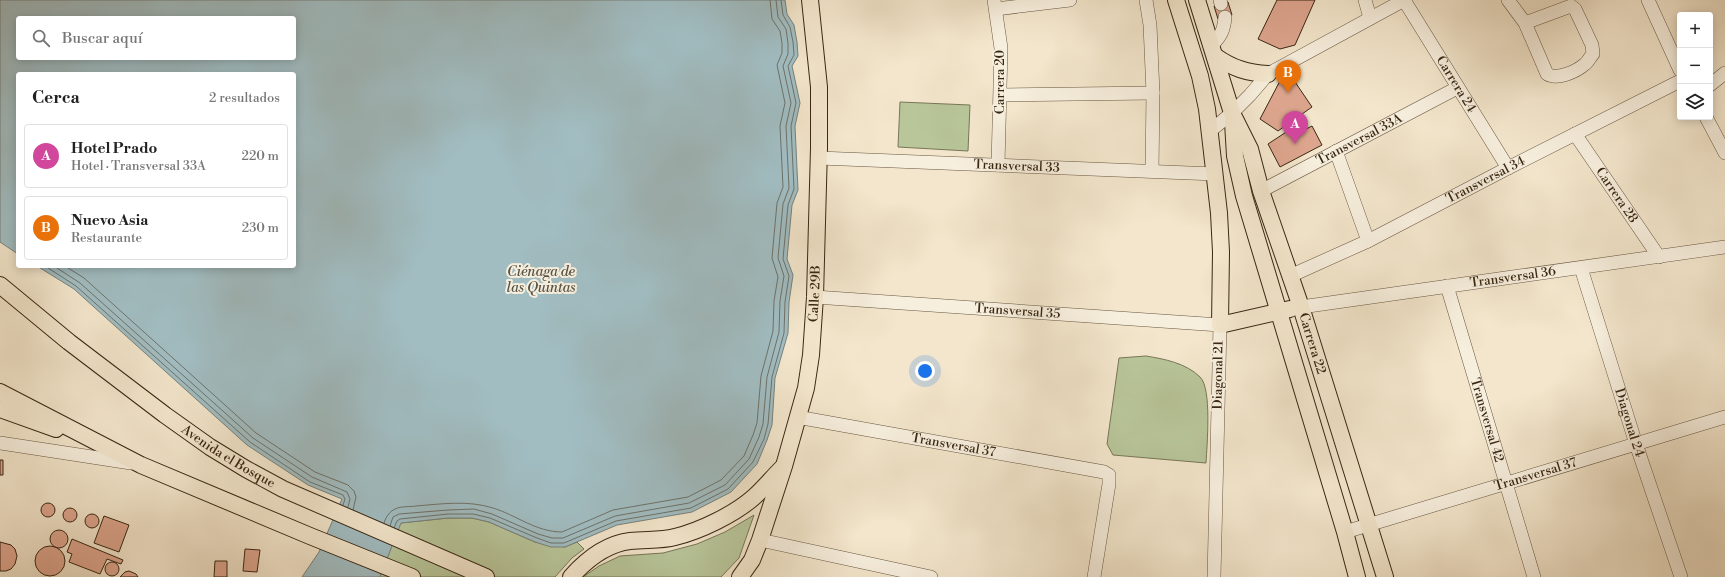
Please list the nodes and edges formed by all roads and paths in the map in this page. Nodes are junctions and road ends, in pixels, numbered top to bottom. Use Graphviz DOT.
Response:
graph roads {
  1 [pos="810,0"];
  2 [pos="1070,0"];
  3 [pos="1146,0"];
  4 [pos="1176,0"];
  5 [pos="1197,0"];
  6 [pos="1365,0"];
  7 [pos="1404,0"];
  8 [pos="1508,0"];
  9 [pos="1650,1"];
  10 [pos="995,5"];
  11 [pos="1225,17"];
  12 [pos="1370,18"];
  13 [pos="1524,23"];
  14 [pos="1214,50"];
  15 [pos="1677,63"];
  16 [pos="1725,73"];
  17 [pos="1268,74"];
  18 [pos="1713,82"];
  19 [pos="1677,83"];
  20 [pos="1457,88"];
  21 [pos="1153,93"];
  22 [pos="1001,95"];
  23 [pos="1232,113"];
  24 [pos="1708,120"];
  25 [pos="1210,131"];
  26 [pos="1575,134"];
  27 [pos="1336,151"];
  28 [pos="1725,153"];
  29 [pos="819,158"];
  30 [pos="998,165"];
  31 [pos="1508,168"];
  32 [pos="1152,171"];
  33 [pos="1215,174"];
  34 [pos="1261,190"];
  35 [pos="1244,196"];
  36 [pos="1268,212"];
  37 [pos="1368,240"];
  38 [pos="1725,247"];
  39 [pos="1659,256"];
  40 [pos="1581,268"];
  41 [pos="1290,276"];
  42 [pos="0,285"];
  43 [pos="1447,286"];
  44 [pos="815,297"];
  45 [pos="1301,307"];
  46 [pos="1279,311"];
  47 [pos="1220,325"];
  48 [pos="0,392"];
  49 [pos="0,409"];
  50 [pos="797,417"];
  51 [pos="1725,417"];
  52 [pos="0,443"];
  53 [pos="97,443"];
  54 [pos="1636,444"];
  55 [pos="141,464"];
  56 [pos="784,466"];
  57 [pos="1506,484"];
  58 [pos="1370,525"];
  59 [pos="1345,532"];
  60 [pos="760,540"];
  61 [pos="741,576"];
  62 [pos="412,577"];
  63 [pos="486,577"];
  64 [pos="571,577"];
  65 [pos="931,577"];
  66 [pos="1094,577"];
  67 [pos="1214,577"];
  68 [pos="1357,577"];
  69 [pos="1385,577"];
  70 [pos="1534,577"];
  71 [pos="1681,577"];
  1 -- 29 [label="main road, Calle 29B"];
  2 -- 10 [label="street"];
  3 -- 21 [label="street"];
  4 -- 25 [label="main road"];
  5 -- 14 [label="main road, Carrera 22"];
  6 -- 12 [label="street"];
  7 -- 12 [label="street"];
  7 -- 20 [label="street, Carrera 24"];
  8 -- 13 [label="street"];
  9 -- 15 [label="street"];
  10 -- 22 [label="street, Carrera 20"];
  11 -- 14 [label="street"];
  12 -- 17 [label="street"];
  13 -- 13 [label="street"];
  14 -- 17 [label="main road"];
  14 -- 23 [label="main road, Carrera 22"];
  16 -- 18 [label="street"];
  17 -- 23 [label="street"];
  19 -- 26 [label="street, Transversal 34"];
  20 -- 27 [label="street, Transversal 33A"];
  20 -- 31 [label="street, Carrera 24"];
  21 -- 22 [label="street"];
  21 -- 32 [label="street"];
  22 -- 30 [label="street, Carrera 20"];
  23 -- 25 [label="street"];
  23 -- 34 [label="main road, Carrera 22"];
  23 -- 35 [label="main road, Carrera 22"];
  24 -- 28 [label="street"];
  25 -- 33 [label="main road"];
  26 -- 31 [label="street, Transversal 34"];
  26 -- 39 [label="street, Carrera 28"];
  27 -- 34 [label="street, Transversal 33A"];
  27 -- 37 [label="street"];
  29 -- 30 [label="street, Transversal 33"];
  29 -- 44 [label="main road, Calle 29B"];
  30 -- 32 [label="street, Transversal 33"];
  31 -- 37 [label="street, Transversal 34"];
  32 -- 33 [label="street, Transversal 33"];
  33 -- 35 [label="main road"];
  33 -- 47 [label="main road, Diagonal 21"];
  34 -- 36 [label="main road, Carrera 22"];
  35 -- 36 [label="main road"];
  35 -- 46 [label="main road, Carrera 22"];
  36 -- 41 [label="main road, Carrera 22"];
  37 -- 41 [label="street, Transversal 34"];
  38 -- 39 [label="street, Transversal 36"];
  39 -- 40 [label="street, Transversal 36"];
  40 -- 43 [label="street, Transversal 36"];
  40 -- 54 [label="street, Diagonal 24"];
  41 -- 45 [label="main road, Carrera 22"];
  42 -- 63 [label="main road, Avenida el Bosque"];
  43 -- 45 [label="street, Transversal 36"];
  43 -- 57 [label="street, Transversal 42"];
  44 -- 47 [label="street, Transversal 35"];
  44 -- 50 [label="main road, Calle 29B"];
  45 -- 46 [label="main road"];
  45 -- 58 [label="main road, Carrera 22"];
  46 -- 47 [label="main road"];
  46 -- 59 [label="main road, Carrera 22"];
  47 -- 67 [label="street, Diagonal 21"];
  48 -- 53 [label="main road"];
  49 -- 53 [label="main road"];
  50 -- 56 [label="main road, Calle 29B"];
  50 -- 66 [label="street, Transversal 37"];
  51 -- 54 [label="street, Transversal 37"];
  52 -- 55 [label="street"];
  53 -- 55 [label="main road"];
  54 -- 57 [label="street, Transversal 37"];
  54 -- 71 [label="street, Diagonal 24"];
  55 -- 62 [label="main road"];
  56 -- 60 [label="main road, Calle 29B"];
  56 -- 64 [label="main road"];
  57 -- 58 [label="street, Transversal 37"];
  57 -- 70 [label="street, Transversal 42"];
  58 -- 59 [label="street, Transversal 37"];
  58 -- 69 [label="main road, Carrera 22"];
  59 -- 68 [label="main road, Carrera 22"];
  60 -- 61 [label="main road, Calle 29B"];
  60 -- 65 [label="street"];
}
